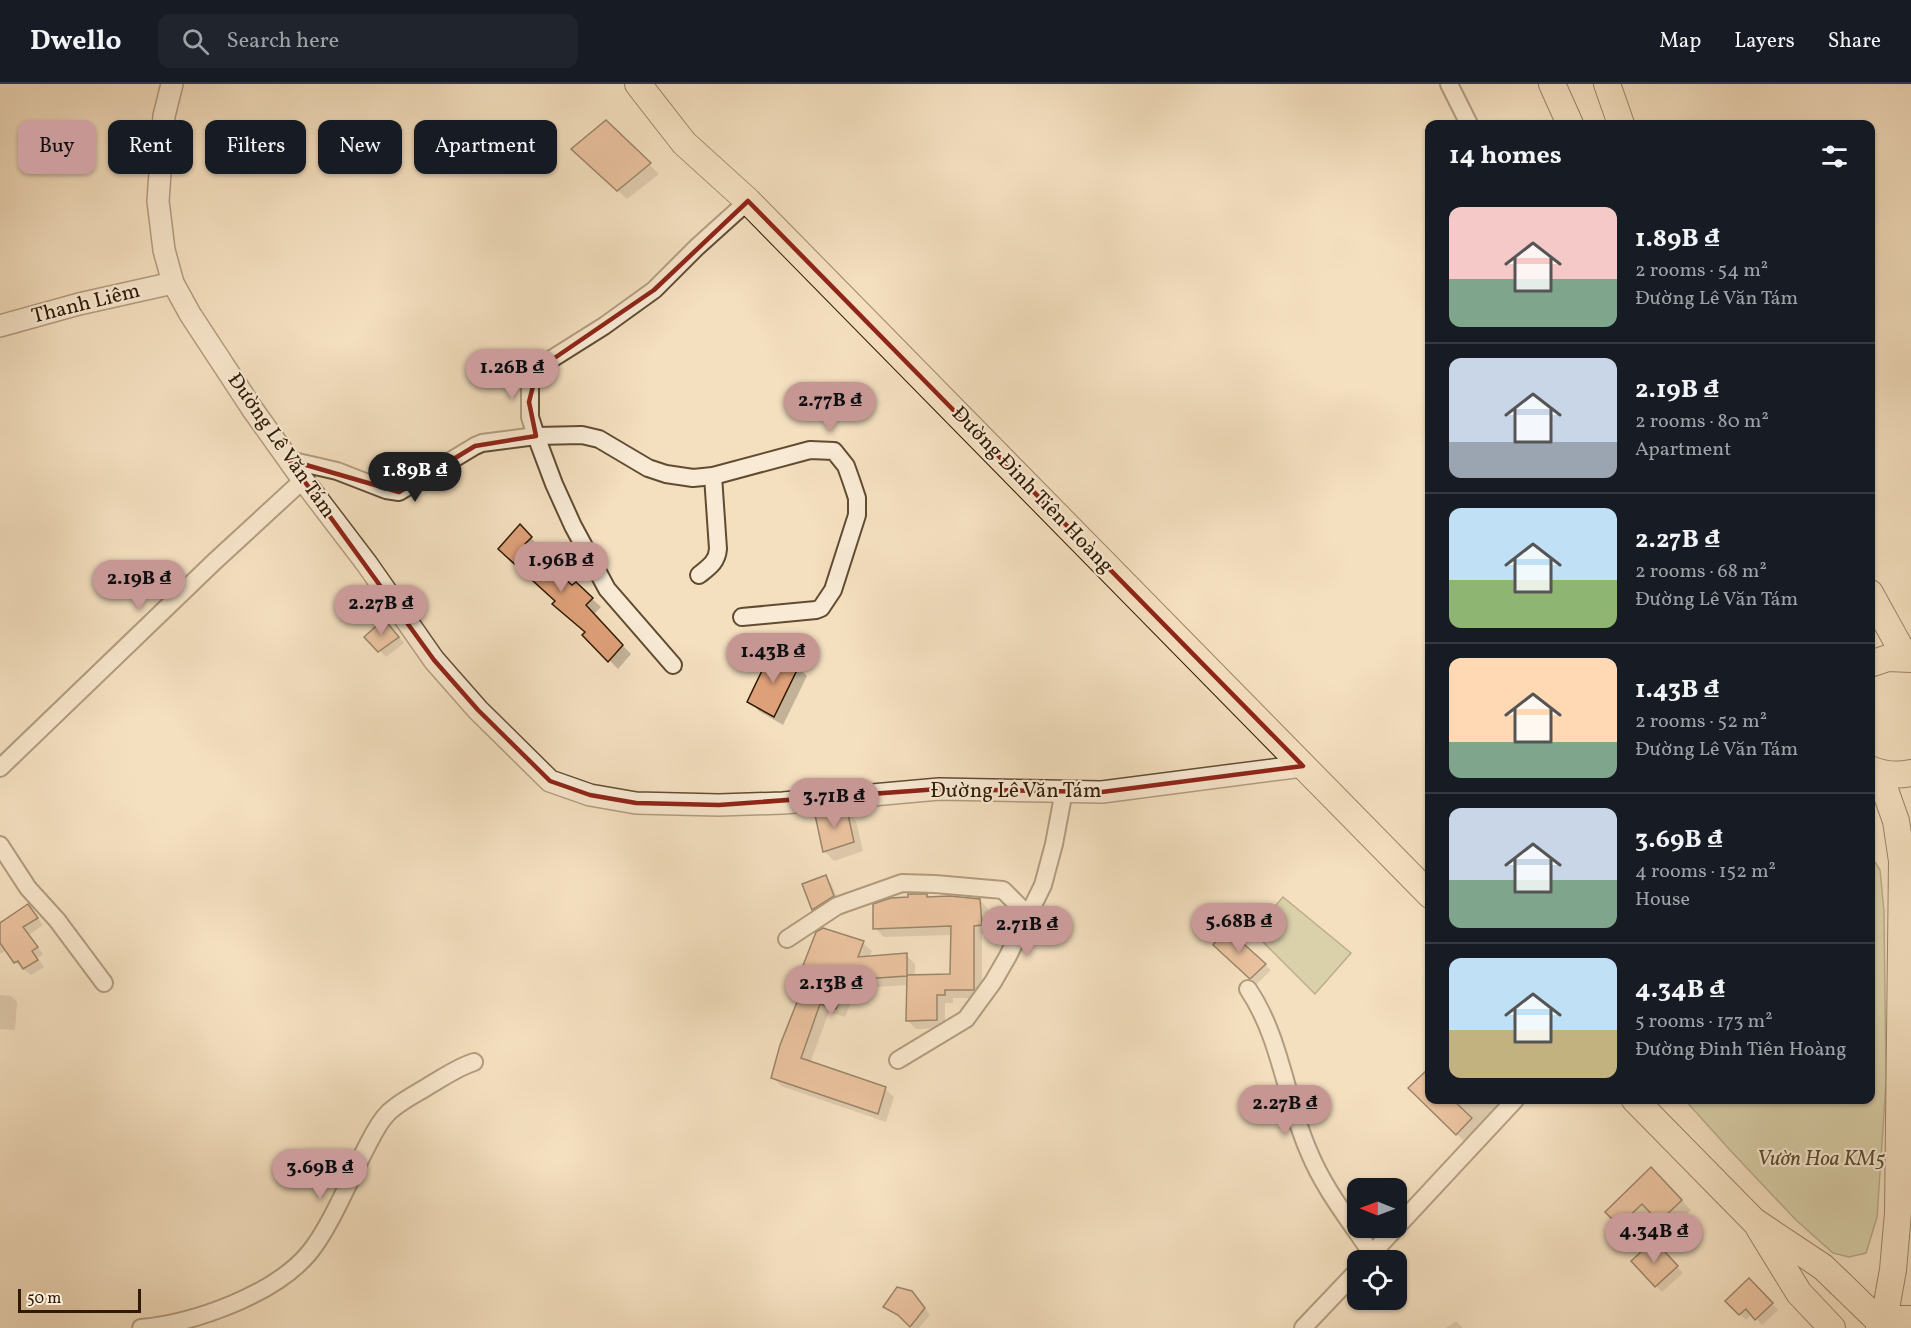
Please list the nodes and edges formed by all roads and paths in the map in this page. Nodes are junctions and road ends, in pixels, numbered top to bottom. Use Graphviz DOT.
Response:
graph roads {
  1 [pos="172,84"];
  2 [pos="638,84"];
  3 [pos="1449,84"];
  4 [pos="1552,84"];
  5 [pos="1607,84"];
  6 [pos="1467,120"];
  7 [pos="1568,120"];
  8 [pos="1620,120"];
  9 [pos="748,201"];
  10 [pos="173,283"];
  11 [pos="0,326"];
  12 [pos="536,436"];
  13 [pos="289,460"];
  14 [pos="713,476"];
  15 [pos="303,480"];
  16 [pos="699,575"];
  17 [pos="1875,602"];
  18 [pos="742,617"];
  19 [pos="1908,659"];
  20 [pos="1875,662"];
  21 [pos="673,665"];
  22 [pos="1303,766"];
  23 [pos="0,768"];
  24 [pos="1875,771"];
  25 [pos="1911,773"];
  26 [pos="1064,791"];
  27 [pos="0,845"];
  28 [pos="1425,889"];
  29 [pos="1028,915"];
  30 [pos="787,939"];
  31 [pos="104,983"];
  32 [pos="1248,988"];
  33 [pos="898,1060"];
  34 [pos="474,1062"];
  35 [pos="1511,1104"];
  36 [pos="1639,1104"];
  37 [pos="1754,1221"];
  38 [pos="1365,1250"];
  39 [pos="1376,1250"];
  40 [pos="1347,1282"];
  41 [pos="1911,1319"];
  42 [pos="1881,1326"];
  43 [pos="141,1328"];
  44 [pos="1303,1328"];
  45 [pos="1832,1328"];
  1 -- 10 [label="street, Đường Lê Văn Tám"];
  2 -- 9 [label="main road, Đường Đinh Tiên Hoàng"];
  3 -- 6 [label="street"];
  4 -- 7 [label="main road"];
  5 -- 8 [label="main road"];
  9 -- 12 [label="street"];
  9 -- 22 [label="main road, Đường Đinh Tiên Hoàng"];
  10 -- 11 [label="street, Thanh Liêm"];
  10 -- 13 [label="street, Đường Lê Văn Tám"];
  12 -- 13 [label="street"];
  12 -- 14 [label="street"];
  12 -- 21 [label="street"];
  13 -- 15 [label="street, Đường Lê Văn Tám"];
  14 -- 16 [label="street"];
  14 -- 18 [label="street"];
  15 -- 23 [label="street"];
  15 -- 26 [label="street, Đường Lê Văn Tám"];
  17 -- 19 [label="main road"];
  19 -- 20 [label="main road"];
  22 -- 26 [label="street, Đường Lê Văn Tám"];
  22 -- 28 [label="main road, Đường Đinh Tiên Hoàng"];
  24 -- 25 [label="main road"];
  24 -- 42 [label="main road"];
  26 -- 29 [label="street"];
  27 -- 31 [label="street"];
  29 -- 30 [label="street"];
  29 -- 33 [label="street"];
  32 -- 38 [label="street"];
  34 -- 43 [label="street"];
  35 -- 39 [label="street"];
  36 -- 37 [label="main road"];
  37 -- 42 [label="main road"];
  37 -- 45 [label="main road"];
  40 -- 44 [label="street"];
  41 -- 42 [label="main road"];
}
